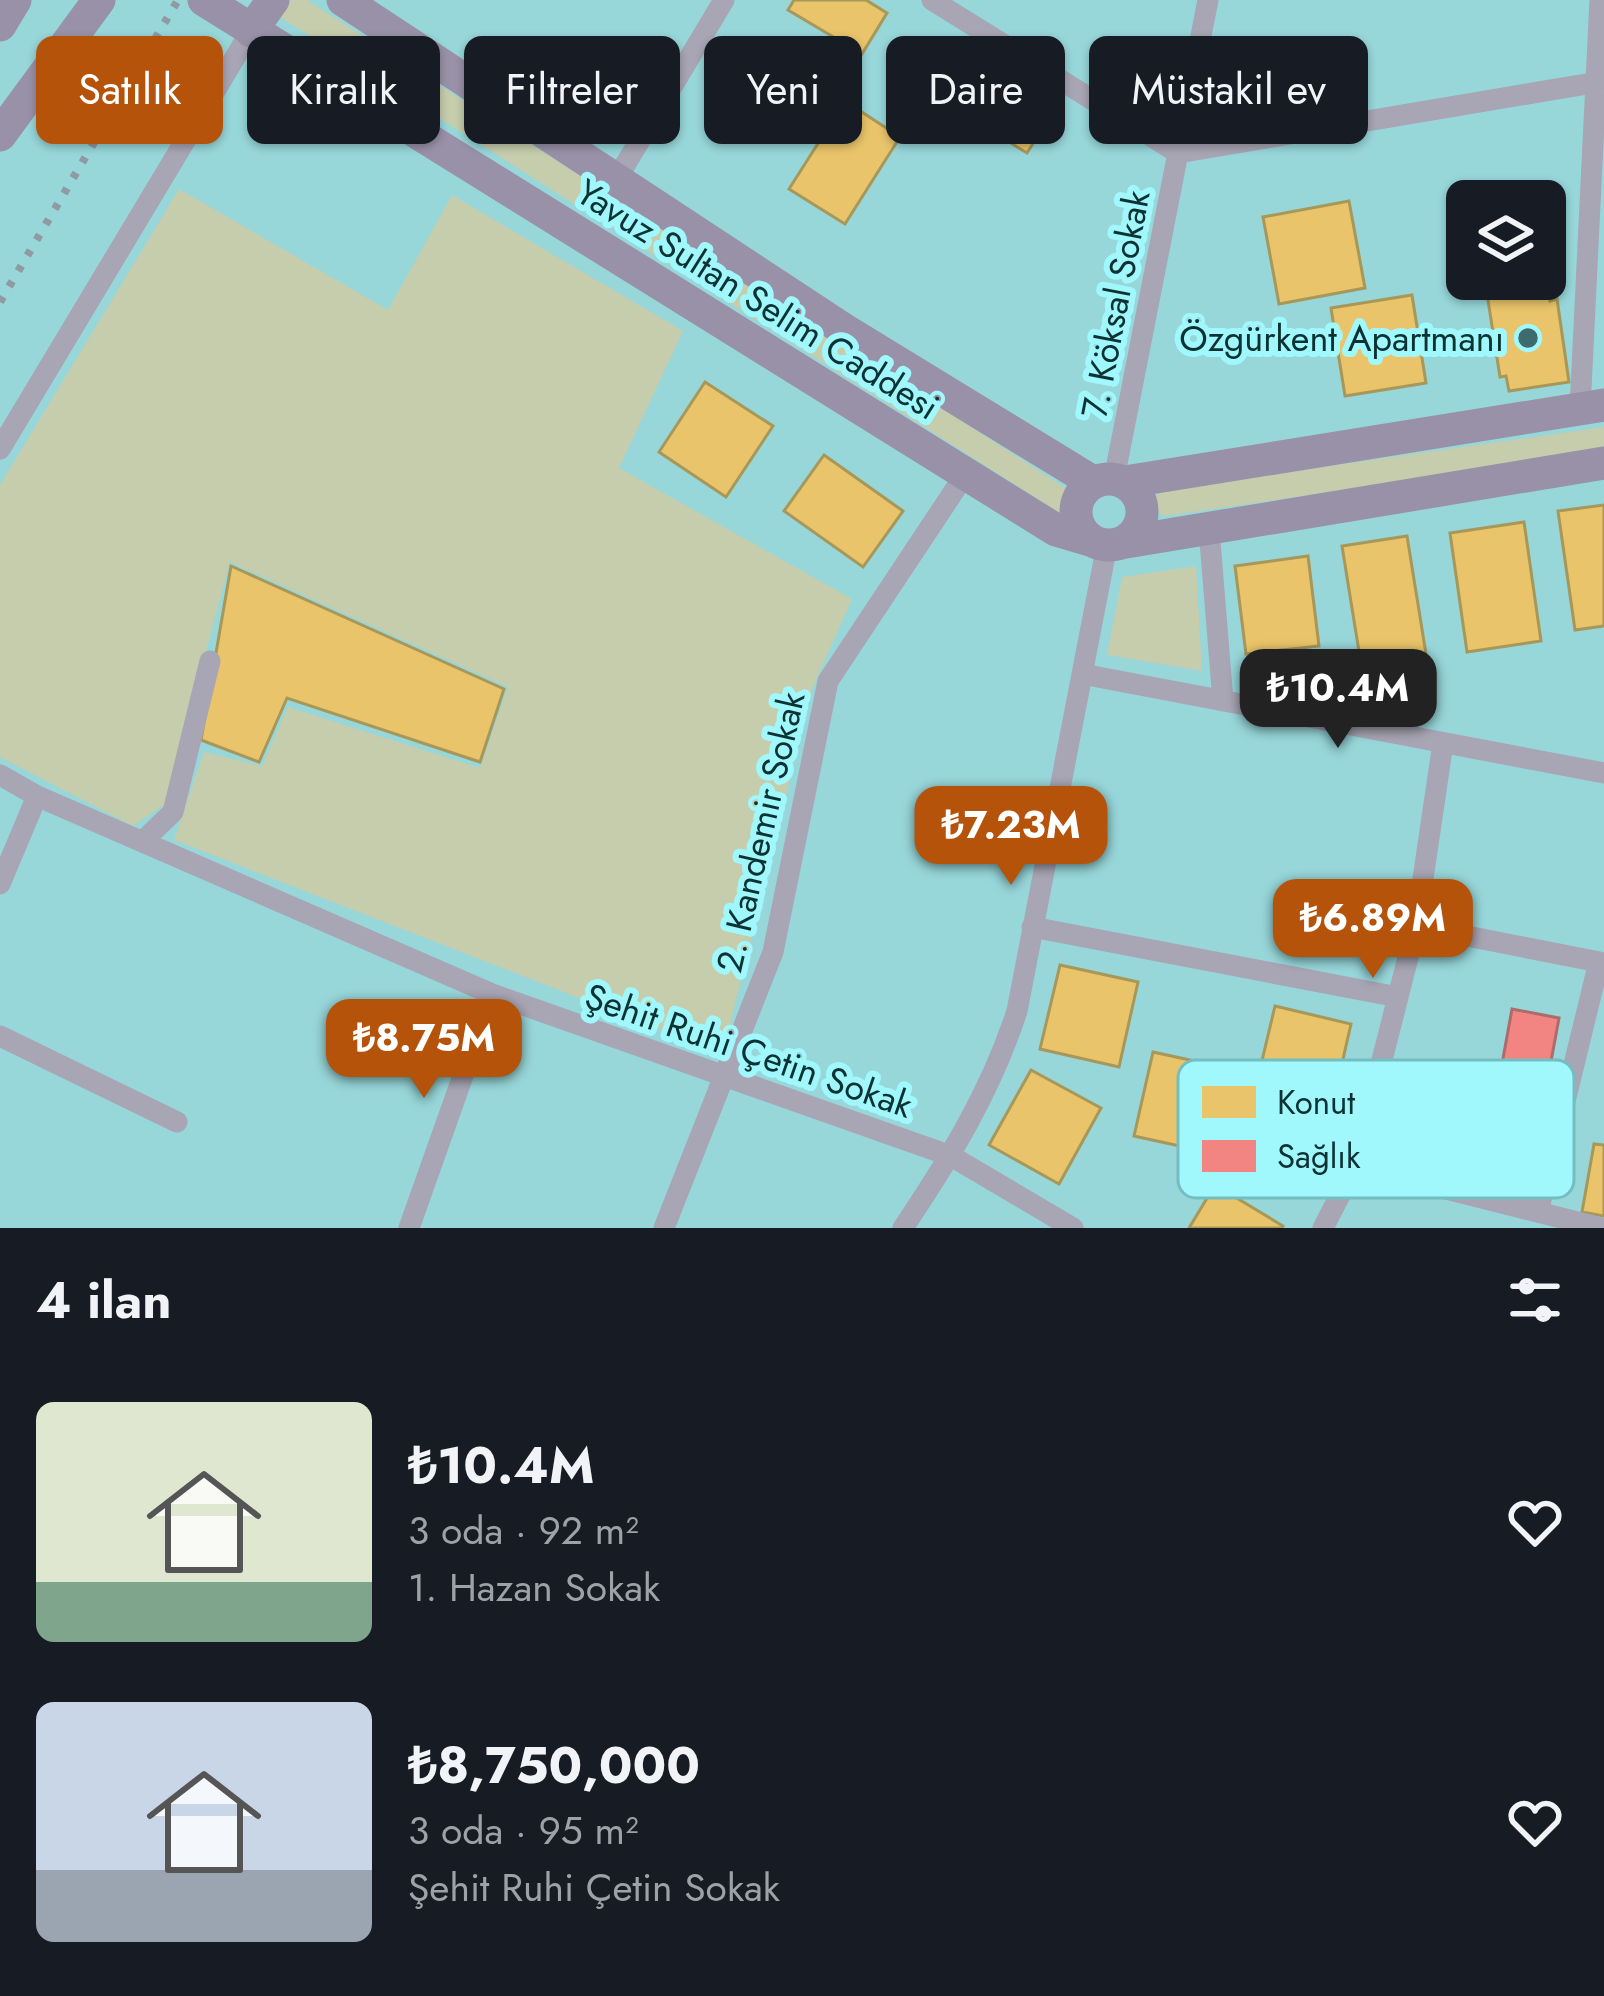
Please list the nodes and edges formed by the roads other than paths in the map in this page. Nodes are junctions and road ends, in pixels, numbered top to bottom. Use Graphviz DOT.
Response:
graph roads {
  1 [pos="99,0"];
  2 [pos="204,0"];
  3 [pos="273,0"];
  4 [pos="343,0"];
  5 [pos="724,0"];
  6 [pos="932,0"];
  7 [pos="1208,0"];
  8 [pos="1600,0"];
  9 [pos="251,31"];
  10 [pos="1600,81"];
  11 [pos="0,135"];
  12 [pos="1178,152"];
  13 [pos="616,180"];
  14 [pos="1592,407"];
  15 [pos="0,449"];
  16 [pos="1604,463"];
  17 [pos="966,473"];
  18 [pos="1111,481"];
  19 [pos="1209,529"];
  20 [pos="1107,543"];
  21 [pos="209,661"];
  22 [pos="1082,674"];
  23 [pos="1222,700"];
  24 [pos="1443,742"];
  25 [pos="1604,773"];
  26 [pos="0,775"];
  27 [pos="37,796"];
  28 [pos="144,840"];
  29 [pos="0,884"];
  30 [pos="1415,926"];
  31 [pos="1032,928"];
  32 [pos="1602,963"];
  33 [pos="492,994"];
  34 [pos="1398,997"];
  35 [pos="0,1036"];
  36 [pos="1382,1060"];
  37 [pos="1574,1072"];
  38 [pos="727,1078"];
  39 [pos="177,1122"];
  40 [pos="951,1156"];
  41 [pos="1338,1198"];
  42 [pos="1482,1198"];
  43 [pos="1542,1198"];
  44 [pos="1538,1212"];
  45 [pos="409,1228"];
  46 [pos="664,1228"];
  47 [pos="903,1228"];
  48 [pos="1073,1228"];
  49 [pos="1323,1228"];
  50 [pos="1600,1228"];
  1 -- 11 [label="main road"];
  2 -- 9 [label="main road, Yavuz Sultan Selim Caddesi"];
  3 -- 9 [label="main road"];
  4 -- 13 [label="main road, Yavuz Sultan Selim Caddesi"];
  5 -- 13 [label="street"];
  6 -- 12 [label="street"];
  7 -- 12 [label="street, 7. Köksal Sokak"];
  8 -- 10 [label="street"];
  9 -- 15 [label="street"];
  9 -- 17 [label="main road, Yavuz Sultan Selim Caddesi"];
  10 -- 12 [label="street"];
  10 -- 14 [label="street"];
  12 -- 18 [label="street, 7. Köksal Sokak"];
  13 -- 18 [label="main road, Yavuz Sultan Selim Caddesi"];
  14 -- 18 [label="main road"];
  16 -- 19 [label="main road"];
  17 -- 20 [label="main road, Yavuz Sultan Selim Caddesi"];
  17 -- 38 [label="street, 2. Kandemir Sokak"];
  18 -- 20 [label="main road"];
  18 -- 20 [label="main road"];
  19 -- 20 [label="main road"];
  19 -- 23 [label="street"];
  20 -- 22 [label="street"];
  21 -- 28 [label="street"];
  22 -- 23 [label="street"];
  22 -- 31 [label="street"];
  23 -- 24 [label="street"];
  24 -- 25 [label="street"];
  24 -- 30 [label="street"];
  26 -- 27 [label="street, Şehit Ruhi Çetin Sokak"];
  27 -- 28 [label="street, Şehit Ruhi Çetin Sokak"];
  27 -- 29 [label="street"];
  28 -- 33 [label="street, Şehit Ruhi Çetin Sokak"];
  30 -- 32 [label="street"];
  30 -- 34 [label="street"];
  31 -- 34 [label="street"];
  31 -- 40 [label="street"];
  32 -- 37 [label="street"];
  33 -- 38 [label="street, Şehit Ruhi Çetin Sokak"];
  33 -- 45 [label="street"];
  34 -- 36 [label="street"];
  35 -- 39 [label="street"];
  38 -- 40 [label="street, Şehit Ruhi Çetin Sokak"];
  38 -- 46 [label="street, 2. Kandemir Sokak"];
  40 -- 47 [label="street"];
  40 -- 48 [label="street, Şehit Ruhi Çetin Sokak"];
  41 -- 49 [label="street"];
  42 -- 44 [label="street"];
  43 -- 44 [label="street"];
  44 -- 50 [label="street"];
}
